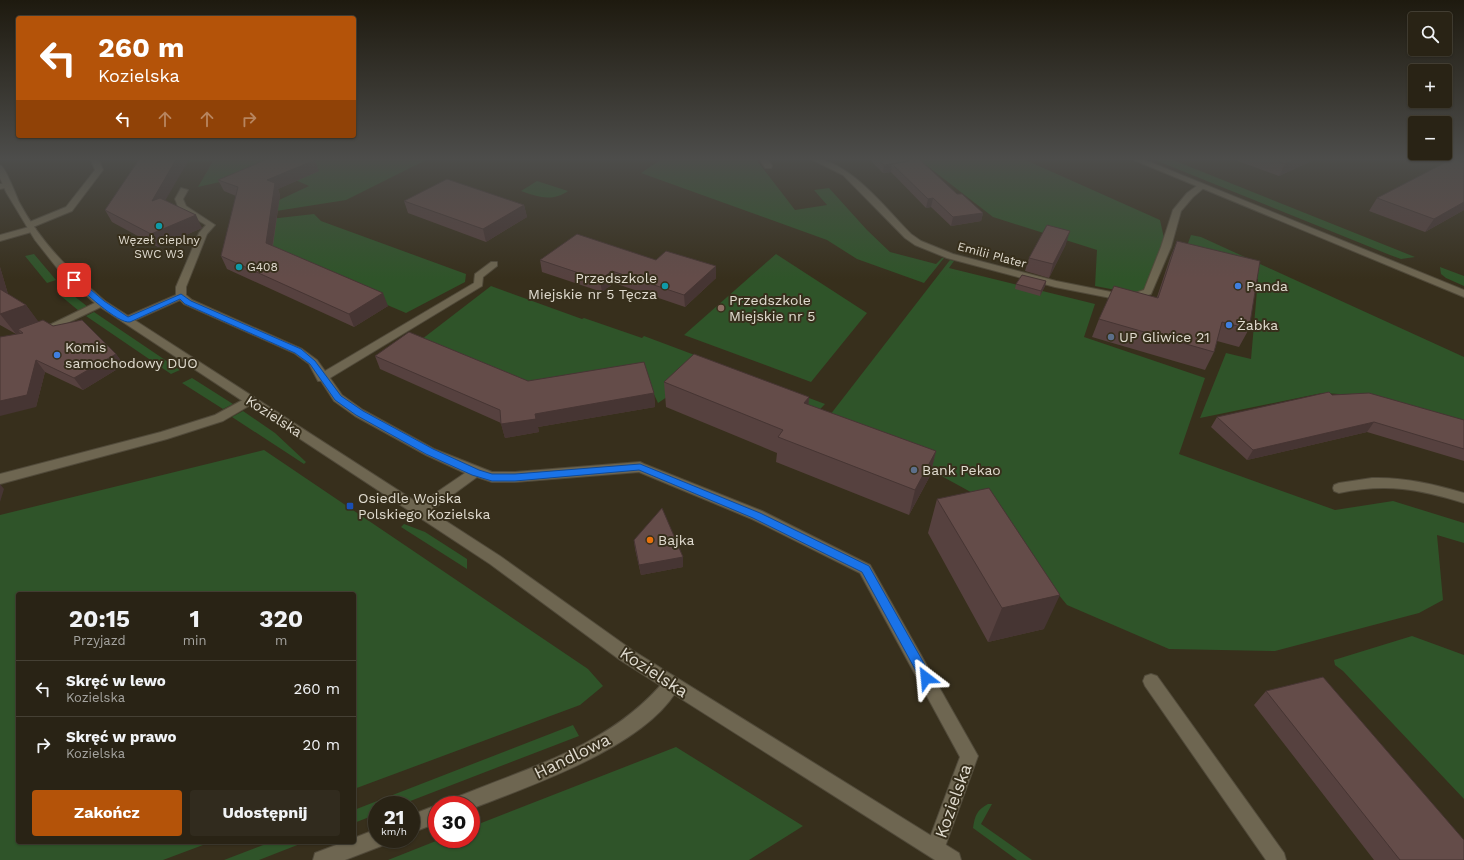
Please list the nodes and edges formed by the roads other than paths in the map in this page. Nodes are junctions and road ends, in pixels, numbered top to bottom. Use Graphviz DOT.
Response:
graph roads {
  1 [pos="12,198"];
  2 [pos="78,198"];
  3 [pos="179,198"];
  4 [pos="871,198"];
  5 [pos="1187,198"];
  6 [pos="1228,198"];
  7 [pos="31,227"];
  8 [pos="0,238"];
  9 [pos="494,264"];
  10 [pos="1464,294"];
  11 [pos="181,296"];
  12 [pos="101,303"];
  13 [pos="127,320"];
  14 [pos="26,337"];
  15 [pos="322,378"];
  16 [pos="250,400"];
  17 [pos="475,472"];
  18 [pos="0,479"];
  19 [pos="1339,488"];
  20 [pos="1464,498"];
  21 [pos="420,511"];
  22 [pos="1150,681"];
  23 [pos="672,684"];
  24 [pos="480,796"];
  25 [pos="368,842"];
  26 [pos="933,854"];
  27 [pos="322,860"];
  28 [pos="952,860"];
  29 [pos="1277,860"];
  1 -- 7 [label="street, Kozielska"];
  2 -- 7 [label="street"];
  3 -- 11 [label="street"];
  4 -- 5 [label="street, Emilii Plater"];
  6 -- 10 [label="street"];
  7 -- 8 [label="street"];
  7 -- 12 [label="street, Kozielska"];
  9 -- 15 [label="street"];
  11 -- 13 [label="street"];
  11 -- 15 [label="street, Kozielska"];
  12 -- 13 [label="street, Kozielska"];
  12 -- 14 [label="street"];
  13 -- 16 [label="street, Kozielska"];
  15 -- 17 [label="street, Kozielska"];
  16 -- 18 [label="street"];
  16 -- 21 [label="street, Kozielska"];
  17 -- 21 [label="street"];
  17 -- 26 [label="street, Kozielska"];
  19 -- 20 [label="street"];
  21 -- 23 [label="street, Kozielska"];
  22 -- 29 [label="street"];
  23 -- 24 [label="street, Handlowa"];
  23 -- 26 [label="street, Kozielska"];
  25 -- 27 [label="street"];
  26 -- 28 [label="street, Kozielska"];
}
